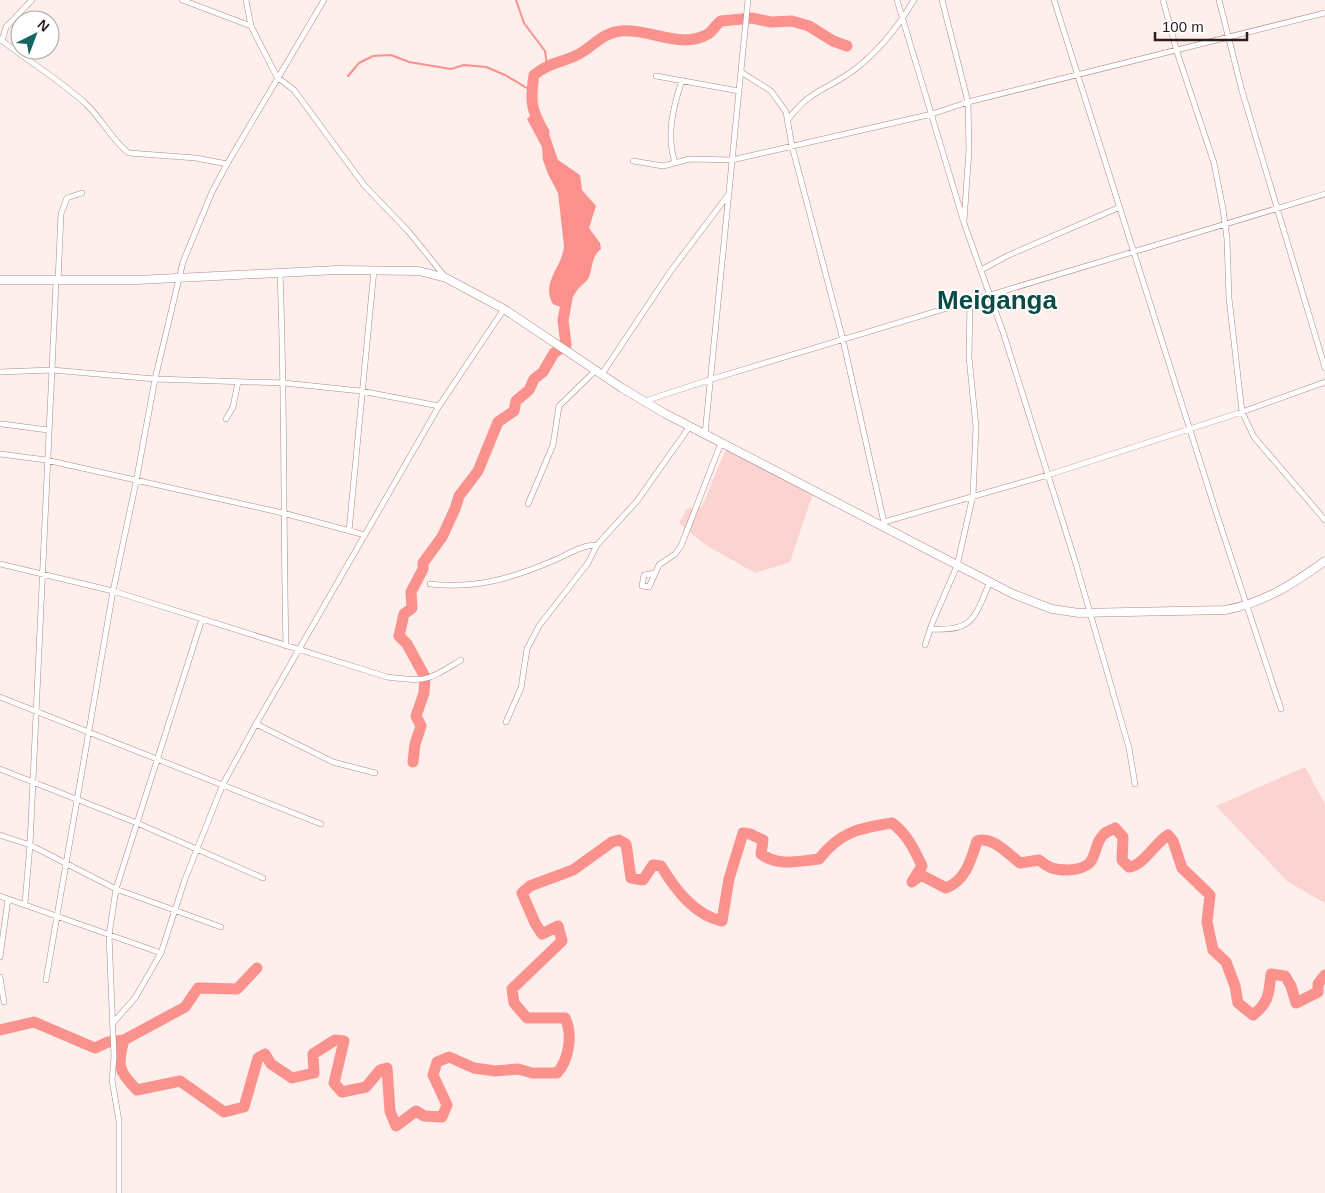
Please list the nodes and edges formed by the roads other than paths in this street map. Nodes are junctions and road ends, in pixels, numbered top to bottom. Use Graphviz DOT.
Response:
graph roads {
  1 [pos="32,0"];
  2 [pos="182,0"];
  3 [pos="246,0"];
  4 [pos="324,0"];
  5 [pos="748,0"];
  6 [pos="897,0"];
  7 [pos="914,0"];
  8 [pos="942,0"];
  9 [pos="1054,0"];
  10 [pos="1163,0"];
  11 [pos="1219,0"];
  12 [pos="1325,13"];
  13 [pos="902,20"];
  14 [pos="252,26"];
  15 [pos="1229,38"];
  16 [pos="1,40"];
  17 [pos="1177,52"];
  18 [pos="741,72"];
  19 [pos="1077,74"];
  20 [pos="656,76"];
  21 [pos="278,77"];
  22 [pos="682,80"];
  23 [pos="739,91"];
  24 [pos="968,102"];
  25 [pos="932,114"];
  26 [pos="787,121"];
  27 [pos="792,146"];
  28 [pos="732,160"];
  29 [pos="634,161"];
  30 [pos="675,163"];
  31 [pos="226,164"];
  32 [pos="82,193"];
  33 [pos="728,194"];
  34 [pos="1325,194"];
  35 [pos="1120,207"];
  36 [pos="1278,209"];
  37 [pos="964,222"];
  38 [pos="1225,224"];
  39 [pos="1134,251"];
  40 [pos="374,270"];
  41 [pos="981,270"];
  42 [pos="280,273"];
  43 [pos="181,278"];
  44 [pos="446,278"];
  45 [pos="0,280"];
  46 [pos="57,282"];
  47 [pos="989,295"];
  48 [pos="970,300"];
  49 [pos="504,309"];
  50 [pos="843,340"];
  51 [pos="1325,368"];
  52 [pos="52,370"];
  53 [pos="0,372"];
  54 [pos="599,372"];
  55 [pos="155,379"];
  56 [pos="712,379"];
  57 [pos="238,382"];
  58 [pos="1325,382"];
  59 [pos="284,383"];
  60 [pos="361,391"];
  61 [pos="644,402"];
  62 [pos="440,406"];
  63 [pos="1242,412"];
  64 [pos="226,419"];
  65 [pos="2,424"];
  66 [pos="690,426"];
  67 [pos="1189,429"];
  68 [pos="48,430"];
  69 [pos="705,434"];
  70 [pos="721,442"];
  71 [pos="0,454"];
  72 [pos="46,460"];
  73 [pos="1048,476"];
  74 [pos="136,482"];
  75 [pos="973,495"];
  76 [pos="528,504"];
  77 [pos="283,513"];
  78 [pos="1325,520"];
  79 [pos="884,524"];
  80 [pos="348,531"];
  81 [pos="365,536"];
  82 [pos="597,545"];
  83 [pos="1325,562"];
  84 [pos="0,564"];
  85 [pos="957,566"];
  86 [pos="43,573"];
  87 [pos="655,573"];
  88 [pos="990,582"];
  89 [pos="430,584"];
  90 [pos="113,591"];
  91 [pos="1246,606"];
  92 [pos="1090,613"];
  93 [pos="202,619"];
  94 [pos="930,629"];
  95 [pos="925,645"];
  96 [pos="286,646"];
  97 [pos="300,650"];
  98 [pos="461,660"];
  99 [pos="0,696"];
  100 [pos="35,709"];
  101 [pos="1281,709"];
  102 [pos="506,722"];
  103 [pos="256,724"];
  104 [pos="89,732"];
  105 [pos="159,759"];
  106 [pos="0,769"];
  107 [pos="375,773"];
  108 [pos="33,782"];
  109 [pos="223,784"];
  110 [pos="1135,784"];
  111 [pos="76,799"];
  112 [pos="136,823"];
  113 [pos="321,824"];
  114 [pos="0,835"];
  115 [pos="30,845"];
  116 [pos="197,848"];
  117 [pos="67,863"];
  118 [pos="263,878"];
  119 [pos="116,889"];
  120 [pos="0,896"];
  121 [pos="8,899"];
  122 [pos="25,903"];
  123 [pos="174,911"];
  124 [pos="56,916"];
  125 [pos="221,927"];
  126 [pos="109,935"];
  127 [pos="161,953"];
  128 [pos="0,957"];
  129 [pos="0,977"];
  130 [pos="46,980"];
  131 [pos="4,1002"];
  132 [pos="112,1025"];
  133 [pos="119,1193"];
  1 -- 16 [label="street"];
  2 -- 14 [label="street"];
  3 -- 14 [label="street"];
  4 -- 21 [label="street"];
  5 -- 18 [label="street"];
  6 -- 13 [label="street"];
  7 -- 13 [label="street"];
  8 -- 24 [label="street"];
  9 -- 19 [label="street"];
  10 -- 17 [label="street"];
  11 -- 15 [label="street"];
  12 -- 15 [label="street"];
  13 -- 25 [label="street"];
  13 -- 26 [label="street"];
  14 -- 21 [label="street"];
  15 -- 17 [label="street"];
  15 -- 36 [label="street"];
  16 -- 31 [label="street"];
  17 -- 19 [label="street"];
  17 -- 38 [label="street"];
  18 -- 23 [label="street"];
  18 -- 26 [label="street"];
  19 -- 24 [label="street"];
  19 -- 35 [label="street"];
  20 -- 22 [label="street"];
  21 -- 31 [label="street"];
  21 -- 44 [label="street"];
  22 -- 23 [label="street"];
  22 -- 30 [label="street"];
  23 -- 28 [label="street"];
  24 -- 25 [label="street"];
  24 -- 37 [label="street"];
  25 -- 27 [label="street"];
  25 -- 37 [label="street"];
  26 -- 27 [label="street"];
  27 -- 28 [label="street"];
  27 -- 50 [label="street"];
  28 -- 30 [label="street"];
  28 -- 33 [label="street"];
  29 -- 30 [label="street"];
  31 -- 43 [label="street"];
  32 -- 46 [label="street"];
  33 -- 54 [label="street"];
  33 -- 56 [label="street"];
  34 -- 36 [label="street"];
  35 -- 39 [label="street"];
  35 -- 41 [label="street"];
  36 -- 38 [label="street"];
  36 -- 51 [label="street"];
  37 -- 41 [label="street"];
  38 -- 39 [label="street"];
  38 -- 63 [label="street"];
  39 -- 47 [label="street"];
  39 -- 67 [label="street"];
  40 -- 42 [label="street"];
  40 -- 44 [label="street"];
  40 -- 60 [label="street"];
  41 -- 47 [label="street"];
  42 -- 43 [label="street"];
  42 -- 59 [label="street"];
  43 -- 46 [label="street"];
  43 -- 55 [label="street"];
  44 -- 49 [label="street"];
  45 -- 46 [label="street"];
  46 -- 52 [label="street"];
  47 -- 48 [label="street"];
  47 -- 73 [label="street"];
  48 -- 50 [label="street"];
  48 -- 75 [label="street"];
  49 -- 54 [label="street"];
  49 -- 62 [label="street"];
  50 -- 56 [label="street"];
  50 -- 79 [label="street"];
  52 -- 53 [label="street"];
  52 -- 55 [label="street"];
  52 -- 68 [label="street"];
  54 -- 61 [label="street"];
  54 -- 76 [label="street"];
  55 -- 57 [label="street"];
  55 -- 74 [label="street"];
  56 -- 61 [label="street"];
  56 -- 69 [label="street"];
  57 -- 59 [label="street"];
  57 -- 64 [label="street"];
  58 -- 63 [label="street"];
  59 -- 60 [label="street"];
  59 -- 77 [label="street"];
  60 -- 62 [label="street"];
  60 -- 80 [label="street"];
  61 -- 66 [label="street"];
  62 -- 81 [label="street"];
  63 -- 67 [label="street"];
  63 -- 78 [label="street"];
  65 -- 68 [label="street"];
  66 -- 69 [label="street"];
  66 -- 82 [label="street"];
  67 -- 73 [label="street"];
  67 -- 91 [label="street"];
  68 -- 72 [label="street"];
  69 -- 70 [label="street"];
  70 -- 79 [label="street"];
  70 -- 87 [label="street"];
  71 -- 72 [label="street"];
  72 -- 74 [label="street"];
  72 -- 86 [label="street"];
  73 -- 75 [label="street"];
  73 -- 92 [label="street"];
  74 -- 77 [label="street"];
  74 -- 90 [label="street"];
  75 -- 79 [label="street"];
  75 -- 85 [label="street"];
  77 -- 80 [label="street"];
  77 -- 96 [label="street"];
  79 -- 85 [label="street"];
  80 -- 81 [label="street"];
  81 -- 97 [label="street"];
  82 -- 89 [label="street"];
  82 -- 102 [label="street"];
  83 -- 91 [label="street"];
  84 -- 86 [label="street"];
  85 -- 88 [label="street"];
  85 -- 94 [label="street"];
  86 -- 90 [label="street"];
  86 -- 100 [label="street"];
  88 -- 92 [label="street"];
  88 -- 94 [label="street"];
  90 -- 93 [label="street"];
  90 -- 104 [label="street"];
  91 -- 92 [label="street"];
  91 -- 101 [label="street"];
  92 -- 110 [label="street"];
  93 -- 96 [label="street"];
  93 -- 105 [label="street"];
  94 -- 95 [label="street"];
  96 -- 97 [label="street"];
  97 -- 98 [label="street"];
  97 -- 103 [label="street"];
  99 -- 100 [label="street"];
  100 -- 104 [label="street"];
  100 -- 108 [label="street"];
  103 -- 107 [label="street"];
  103 -- 109 [label="street"];
  104 -- 105 [label="street"];
  104 -- 111 [label="street"];
  105 -- 109 [label="street"];
  105 -- 112 [label="street"];
  106 -- 108 [label="street"];
  108 -- 111 [label="street"];
  108 -- 115 [label="street"];
  109 -- 113 [label="street"];
  109 -- 116 [label="street"];
  111 -- 112 [label="street"];
  111 -- 117 [label="street"];
  112 -- 116 [label="street"];
  112 -- 119 [label="street"];
  114 -- 115 [label="street"];
  115 -- 117 [label="street"];
  115 -- 122 [label="street"];
  116 -- 118 [label="street"];
  116 -- 123 [label="street"];
  117 -- 119 [label="street"];
  117 -- 124 [label="street"];
  119 -- 123 [label="street"];
  119 -- 126 [label="street"];
  120 -- 121 [label="street"];
  121 -- 122 [label="street"];
  121 -- 128 [label="street"];
  122 -- 124 [label="street"];
  123 -- 125 [label="street"];
  123 -- 127 [label="street"];
  124 -- 126 [label="street"];
  124 -- 130 [label="street"];
  126 -- 127 [label="street"];
  126 -- 132 [label="street"];
  127 -- 132 [label="street"];
  129 -- 131 [label="street"];
  132 -- 133 [label="street"];
}
